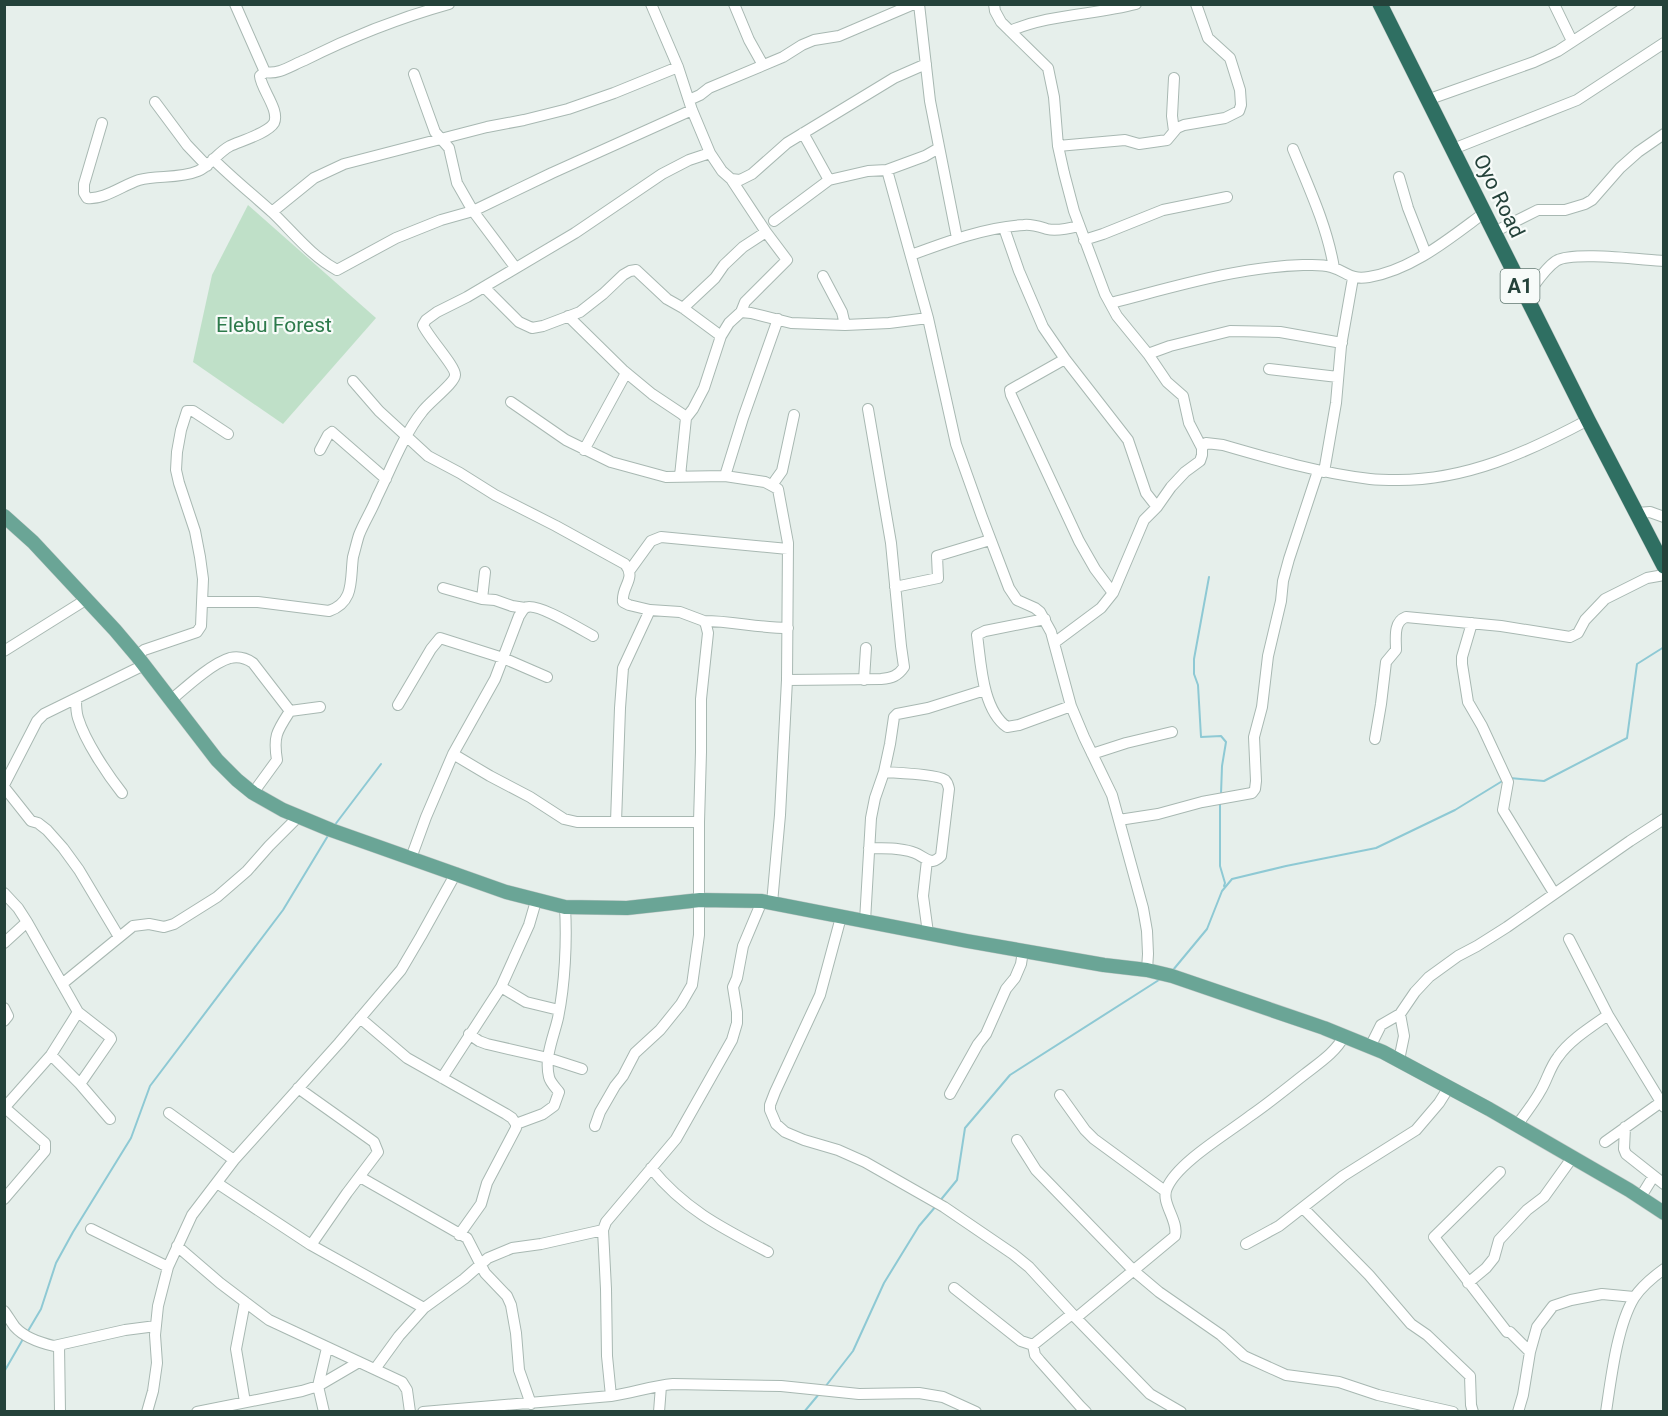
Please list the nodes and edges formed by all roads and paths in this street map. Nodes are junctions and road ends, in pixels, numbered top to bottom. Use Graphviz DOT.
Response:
graph roads {
  1 [pos="449,4"];
  2 [pos="651,4"];
  3 [pos="734,4"];
  4 [pos="916,4"];
  5 [pos="994,4"];
  6 [pos="1136,4"];
  7 [pos="1196,4"];
  8 [pos="1380,4"];
  9 [pos="1554,4"];
  10 [pos="237,5"];
  11 [pos="1626,5"];
  12 [pos="1010,31"];
  13 [pos="1572,42"];
  14 [pos="1664,43"];
  15 [pos="926,64"];
  16 [pos="763,65"];
  17 [pos="678,67"];
  18 [pos="265,72"];
  19 [pos="414,74"];
  20 [pos="1174,78"];
  21 [pos="1427,100"];
  22 [pos="155,102"];
  23 [pos="691,105"];
  24 [pos="102,123"];
  25 [pos="1174,131"];
  26 [pos="804,133"];
  27 [pos="1664,134"];
  28 [pos="441,139"];
  29 [pos="1058,146"];
  30 [pos="939,148"];
  31 [pos="1293,149"];
  32 [pos="1453,149"];
  33 [pos="710,153"];
  34 [pos="210,163"];
  35 [pos="887,170"];
  36 [pos="1399,177"];
  37 [pos="731,179"];
  38 [pos="830,180"];
  39 [pos="1227,197"];
  40 [pos="272,212"];
  41 [pos="473,212"];
  42 [pos="1484,213"];
  43 [pos="774,221"];
  44 [pos="1079,226"];
  45 [pos="1004,228"];
  46 [pos="766,232"];
  47 [pos="1494,232"];
  48 [pos="957,238"];
  49 [pos="1084,240"];
  50 [pos="1426,254"];
  51 [pos="911,255"];
  52 [pos="1664,261"];
  53 [pos="515,267"];
  54 [pos="1334,268"];
  55 [pos="823,276"];
  56 [pos="1353,278"];
  57 [pos="484,287"];
  58 [pos="1526,296"];
  59 [pos="1111,303"];
  60 [pos="683,308"];
  61 [pos="741,312"];
  62 [pos="568,316"];
  63 [pos="928,318"];
  64 [pos="778,319"];
  65 [pos="844,325"];
  66 [pos="721,336"];
  67 [pos="1342,343"];
  68 [pos="1148,354"];
  69 [pos="1065,359"];
  70 [pos="1269,369"];
  71 [pos="626,373"];
  72 [pos="1338,377"];
  73 [pos="353,381"];
  74 [pos="511,402"];
  75 [pos="868,409"];
  76 [pos="794,415"];
  77 [pos="686,418"];
  78 [pos="1588,420"];
  79 [pos="228,434"];
  80 [pos="407,437"];
  81 [pos="1202,448"];
  82 [pos="320,450"];
  83 [pos="584,450"];
  84 [pos="1321,471"];
  85 [pos="680,476"];
  86 [pos="725,476"];
  87 [pos="386,479"];
  88 [pos="772,485"];
  89 [pos="1157,507"];
  90 [pos="1637,513"];
  91 [pos="4,516"];
  92 [pos="1664,517"];
  93 [pos="990,540"];
  94 [pos="788,549"];
  95 [pos="1664,566"];
  96 [pos="630,570"];
  97 [pos="485,572"];
  98 [pos="1664,575"];
  99 [pos="895,587"];
  100 [pos="443,588"];
  101 [pos="1113,593"];
  102 [pos="87,599"];
  103 [pos="482,599"];
  104 [pos="203,602"];
  105 [pos="525,608"];
  106 [pos="650,610"];
  107 [pos="1045,619"];
  108 [pos="704,621"];
  109 [pos="1473,623"];
  110 [pos="788,628"];
  111 [pos="593,636"];
  112 [pos="1054,643"];
  113 [pos="866,648"];
  114 [pos="4,651"];
  115 [pos="503,658"];
  116 [pos="140,660"];
  117 [pos="547,678"];
  118 [pos="787,680"];
  119 [pos="864,680"];
  120 [pos="985,690"];
  121 [pos="76,699"];
  122 [pos="171,700"];
  123 [pos="398,705"];
  124 [pos="320,706"];
  125 [pos="1071,706"];
  126 [pos="290,711"];
  127 [pos="1172,732"];
  128 [pos="1375,739"];
  129 [pos="453,754"];
  130 [pos="1092,754"];
  131 [pos="884,772"];
  132 [pos="4,786"];
  133 [pos="122,793"];
  134 [pos="253,793"];
  135 [pos="299,816"];
  136 [pos="1664,819"];
  137 [pos="1119,820"];
  138 [pos="616,822"];
  139 [pos="699,822"];
  140 [pos="869,848"];
  141 [pos="411,858"];
  142 [pos="927,860"];
  143 [pos="456,873"];
  144 [pos="4,893"];
  145 [pos="1554,893"];
  146 [pos="700,900"];
  147 [pos="536,901"];
  148 [pos="767,902"];
  149 [pos="565,907"];
  150 [pos="842,917"];
  151 [pos="865,921"];
  152 [pos="27,922"];
  153 [pos="928,933"];
  154 [pos="119,937"];
  155 [pos="1569,939"];
  156 [pos="4,943"];
  157 [pos="1023,951"];
  158 [pos="1147,970"];
  159 [pos="62,984"];
  160 [pos="501,987"];
  161 [pos="4,1008"];
  162 [pos="559,1010"];
  163 [pos="78,1012"];
  164 [pos="1400,1014"];
  165 [pos="1608,1016"];
  166 [pos="360,1018"];
  167 [pos="4,1022"];
  168 [pos="469,1034"];
  169 [pos="1344,1036"];
  170 [pos="1370,1047"];
  171 [pos="51,1055"];
  172 [pos="549,1058"];
  173 [pos="1399,1060"];
  174 [pos="582,1069"];
  175 [pos="442,1078"];
  176 [pos="80,1084"];
  177 [pos="1449,1087"];
  178 [pos="298,1088"];
  179 [pos="950,1094"];
  180 [pos="1060,1095"];
  181 [pos="1662,1103"];
  182 [pos="5,1107"];
  183 [pos="169,1113"];
  184 [pos="110,1119"];
  185 [pos="516,1124"];
  186 [pos="1517,1125"];
  187 [pos="595,1126"];
  188 [pos="1625,1126"];
  189 [pos="1017,1140"];
  190 [pos="1605,1142"];
  191 [pos="1572,1158"];
  192 [pos="234,1160"];
  193 [pos="651,1168"];
  194 [pos="1500,1172"];
  195 [pos="360,1177"];
  196 [pos="1653,1177"];
  197 [pos="217,1183"];
  198 [pos="1664,1184"];
  199 [pos="1166,1191"];
  200 [pos="1640,1198"];
  201 [pos="4,1199"];
  202 [pos="1303,1208"];
  203 [pos="1664,1213"];
  204 [pos="91,1229"];
  205 [pos="603,1230"];
  206 [pos="459,1235"];
  207 [pos="1246,1244"];
  208 [pos="311,1245"];
  209 [pos="177,1246"];
  210 [pos="768,1252"];
  211 [pos="481,1264"];
  212 [pos="168,1267"];
  213 [pos="1664,1269"];
  214 [pos="1134,1270"];
  215 [pos="1468,1283"];
  216 [pos="954,1288"];
  217 [pos="1634,1297"];
  218 [pos="245,1302"];
  219 [pos="423,1308"];
  220 [pos="4,1311"];
  221 [pos="1074,1316"];
  222 [pos="156,1326"];
  223 [pos="59,1345"];
  224 [pos="1033,1345"];
  225 [pos="327,1347"];
  226 [pos="1530,1352"];
  227 [pos="359,1362"];
  228 [pos="375,1369"];
  229 [pos="318,1386"];
  230 [pos="661,1386"];
  231 [pos="611,1396"];
  232 [pos="953,1401"];
  233 [pos="245,1402"];
  234 [pos="531,1404"];
  235 [pos="556,1407"];
  236 [pos="484,1409"];
  237 [pos="60,1412"];
  238 [pos="147,1412"];
  239 [pos="197,1412"];
  240 [pos="324,1412"];
  241 [pos="410,1412"];
  242 [pos="423,1412"];
  243 [pos="659,1412"];
  244 [pos="944,1412"];
  245 [pos="976,1412"];
  246 [pos="1086,1412"];
  247 [pos="1181,1412"];
  248 [pos="1453,1412"];
  249 [pos="1473,1412"];
  250 [pos="1518,1412"];
  251 [pos="1606,1412"];
  1 -- 18 [label="street"];
  2 -- 17 [label="street"];
  3 -- 16 [label="street"];
  4 -- 15 [label="street"];
  4 -- 16 [label="street"];
  5 -- 12 [label="street"];
  6 -- 12 [label="street"];
  7 -- 25 [label="street"];
  8 -- 21 [label="highway, Oyo Road / A1"];
  9 -- 13 [label="street"];
  10 -- 18 [label="street"];
  11 -- 13 [label="street"];
  12 -- 29 [label="street"];
  13 -- 21 [label="street"];
  14 -- 32 [label="street"];
  15 -- 26 [label="street"];
  15 -- 30 [label="street"];
  16 -- 23 [label="street"];
  17 -- 23 [label="street"];
  17 -- 28 [label="street"];
  18 -- 34 [label="street"];
  19 -- 28 [label="street"];
  20 -- 25 [label="street"];
  21 -- 32 [label="highway, Oyo Road / A1"];
  22 -- 34 [label="street"];
  23 -- 33 [label="street"];
  23 -- 41 [label="street"];
  24 -- 34 [label="street"];
  25 -- 29 [label="street"];
  26 -- 37 [label="street"];
  26 -- 38 [label="street"];
  27 -- 47 [label="street"];
  28 -- 40 [label="street"];
  28 -- 41 [label="street"];
  29 -- 44 [label="street"];
  30 -- 35 [label="street"];
  30 -- 48 [label="street"];
  31 -- 54 [label="street"];
  32 -- 42 [label="highway, Oyo Road / A1"];
  33 -- 37 [label="street"];
  33 -- 53 [label="street"];
  34 -- 40 [label="street"];
  35 -- 38 [label="street"];
  35 -- 51 [label="street"];
  36 -- 50 [label="street"];
  37 -- 46 [label="street"];
  38 -- 43 [label="street"];
  39 -- 49 [label="street"];
  40 -- 41 [label="street"];
  41 -- 53 [label="street"];
  42 -- 47 [label="highway, Oyo Road / A1"];
  42 -- 50 [label="street"];
  44 -- 45 [label="street"];
  44 -- 49 [label="street"];
  45 -- 48 [label="street"];
  45 -- 69 [label="street"];
  46 -- 60 [label="street"];
  46 -- 61 [label="street"];
  47 -- 58 [label="highway, Oyo Road / A1"];
  48 -- 51 [label="street"];
  49 -- 59 [label="street"];
  50 -- 56 [label="street"];
  51 -- 63 [label="street"];
  52 -- 58 [label="street"];
  53 -- 57 [label="street"];
  54 -- 56 [label="street"];
  54 -- 59 [label="street"];
  55 -- 65 [label="street"];
  56 -- 67 [label="street"];
  57 -- 62 [label="street"];
  57 -- 80 [label="street"];
  58 -- 78 [label="highway, Oyo Road / A1"];
  59 -- 68 [label="street"];
  60 -- 62 [label="street"];
  60 -- 66 [label="street"];
  61 -- 64 [label="street"];
  61 -- 66 [label="street"];
  62 -- 71 [label="street"];
  63 -- 65 [label="street"];
  63 -- 93 [label="street"];
  64 -- 65 [label="street"];
  64 -- 86 [label="street"];
  66 -- 77 [label="street"];
  67 -- 68 [label="street"];
  67 -- 72 [label="street"];
  68 -- 81 [label="street"];
  69 -- 89 [label="street"];
  69 -- 101 [label="street"];
  70 -- 72 [label="street"];
  71 -- 77 [label="street"];
  71 -- 83 [label="street"];
  72 -- 84 [label="street"];
  73 -- 80 [label="street"];
  74 -- 83 [label="street"];
  75 -- 99 [label="street"];
  76 -- 88 [label="street"];
  77 -- 85 [label="street"];
  78 -- 84 [label="street"];
  78 -- 90 [label="highway, Oyo Road / A1"];
  79 -- 104 [label="street"];
  80 -- 87 [label="street"];
  80 -- 96 [label="street"];
  81 -- 84 [label="street"];
  81 -- 89 [label="street"];
  82 -- 87 [label="street"];
  83 -- 85 [label="street"];
  84 -- 137 [label="street"];
  85 -- 86 [label="street"];
  86 -- 88 [label="street"];
  87 -- 104 [label="street"];
  88 -- 94 [label="street"];
  89 -- 101 [label="street"];
  90 -- 92 [label="street"];
  90 -- 95 [label="highway, Oyo Road / A1"];
  91 -- 102 [label="main road"];
  93 -- 99 [label="street"];
  93 -- 107 [label="street"];
  94 -- 96 [label="street"];
  94 -- 110 [label="street"];
  96 -- 106 [label="street"];
  97 -- 103 [label="street"];
  98 -- 109 [label="street"];
  99 -- 119 [label="street"];
  100 -- 103 [label="street"];
  101 -- 112 [label="street"];
  102 -- 114 [label="street"];
  102 -- 116 [label="main road"];
  103 -- 105 [label="street"];
  104 -- 116 [label="street"];
  105 -- 111 [label="street"];
  105 -- 115 [label="street"];
  106 -- 108 [label="street"];
  106 -- 138 [label="street"];
  107 -- 112 [label="street"];
  107 -- 120 [label="street"];
  108 -- 110 [label="street"];
  108 -- 139 [label="street"];
  109 -- 128 [label="street"];
  109 -- 145 [label="street"];
  110 -- 118 [label="street"];
  112 -- 125 [label="street"];
  113 -- 119 [label="street"];
  115 -- 117 [label="street"];
  115 -- 123 [label="street"];
  115 -- 129 [label="street"];
  116 -- 121 [label="street"];
  116 -- 122 [label="main road"];
  118 -- 119 [label="street"];
  118 -- 148 [label="street"];
  120 -- 125 [label="street"];
  120 -- 131 [label="street"];
  121 -- 132 [label="street"];
  121 -- 133 [label="street"];
  122 -- 126 [label="street"];
  122 -- 134 [label="main road"];
  124 -- 126 [label="street"];
  125 -- 130 [label="street"];
  126 -- 134 [label="street"];
  127 -- 130 [label="street"];
  129 -- 138 [label="street"];
  129 -- 141 [label="street"];
  130 -- 137 [label="street"];
  131 -- 140 [label="street"];
  131 -- 142 [label="street"];
  132 -- 154 [label="street"];
  134 -- 135 [label="main road"];
  135 -- 141 [label="main road"];
  135 -- 154 [label="street"];
  136 -- 145 [label="street"];
  137 -- 158 [label="street"];
  138 -- 139 [label="street"];
  139 -- 146 [label="street"];
  140 -- 142 [label="street"];
  140 -- 151 [label="street"];
  141 -- 143 [label="main road"];
  142 -- 153 [label="street"];
  143 -- 147 [label="main road"];
  143 -- 166 [label="street"];
  144 -- 152 [label="street"];
  145 -- 164 [label="street"];
  146 -- 148 [label="main road"];
  146 -- 149 [label="main road"];
  146 -- 187 [label="street"];
  147 -- 149 [label="main road"];
  147 -- 160 [label="street"];
  148 -- 150 [label="main road"];
  148 -- 193 [label="street"];
  149 -- 162 [label="street"];
  150 -- 151 [label="main road"];
  150 -- 221 [label="street"];
  151 -- 153 [label="main road"];
  152 -- 156 [label="street"];
  152 -- 159 [label="street"];
  153 -- 157 [label="main road"];
  154 -- 159 [label="street"];
  155 -- 165 [label="street"];
  157 -- 158 [label="main road"];
  157 -- 179 [label="street"];
  158 -- 169 [label="main road"];
  159 -- 163 [label="street"];
  160 -- 162 [label="street"];
  160 -- 168 [label="street"];
  161 -- 167 [label="street"];
  162 -- 172 [label="street"];
  163 -- 171 [label="street"];
  163 -- 176 [label="street"];
  164 -- 170 [label="street"];
  164 -- 173 [label="street"];
  165 -- 181 [label="street"];
  165 -- 186 [label="street"];
  166 -- 175 [label="street"];
  166 -- 178 [label="street"];
  168 -- 172 [label="street"];
  168 -- 175 [label="street"];
  169 -- 170 [label="main road"];
  169 -- 199 [label="street"];
  170 -- 173 [label="main road"];
  171 -- 176 [label="street"];
  171 -- 182 [label="street"];
  172 -- 174 [label="street"];
  172 -- 185 [label="street"];
  173 -- 177 [label="main road"];
  175 -- 185 [label="street"];
  176 -- 184 [label="street"];
  177 -- 186 [label="main road"];
  177 -- 202 [label="street"];
  178 -- 192 [label="street"];
  178 -- 195 [label="street"];
  180 -- 199 [label="street"];
  181 -- 188 [label="street"];
  182 -- 201 [label="street"];
  183 -- 192 [label="street"];
  185 -- 206 [label="street"];
  186 -- 191 [label="main road"];
  188 -- 190 [label="street"];
  188 -- 196 [label="street"];
  189 -- 214 [label="street"];
  191 -- 200 [label="main road"];
  191 -- 215 [label="street"];
  192 -- 197 [label="street"];
  193 -- 205 [label="street"];
  193 -- 210 [label="street"];
  194 -- 215 [label="street"];
  195 -- 206 [label="street"];
  195 -- 208 [label="street"];
  196 -- 198 [label="street"];
  196 -- 200 [label="street"];
  197 -- 208 [label="street"];
  197 -- 209 [label="street"];
  199 -- 214 [label="street"];
  200 -- 203 [label="main road"];
  202 -- 207 [label="street"];
  202 -- 249 [label="street"];
  204 -- 212 [label="street"];
  205 -- 211 [label="street"];
  205 -- 231 [label="street"];
  206 -- 211 [label="street"];
  208 -- 219 [label="street"];
  209 -- 212 [label="street"];
  209 -- 218 [label="street"];
  211 -- 219 [label="street"];
  211 -- 234 [label="street"];
  212 -- 222 [label="street"];
  213 -- 217 [label="street"];
  214 -- 221 [label="street"];
  214 -- 248 [label="street"];
  215 -- 226 [label="street"];
  216 -- 224 [label="street"];
  217 -- 226 [label="street"];
  217 -- 251 [label="street"];
  218 -- 225 [label="street"];
  218 -- 233 [label="street"];
  219 -- 228 [label="street"];
  220 -- 223 [label="street"];
  221 -- 224 [label="street"];
  221 -- 247 [label="street"];
  222 -- 223 [label="street"];
  222 -- 238 [label="street"];
  223 -- 237 [label="street"];
  224 -- 246 [label="street"];
  225 -- 227 [label="street"];
  225 -- 229 [label="street"];
  226 -- 250 [label="street"];
  227 -- 228 [label="street"];
  227 -- 229 [label="street"];
  228 -- 241 [label="street"];
  229 -- 233 [label="street"];
  229 -- 240 [label="street"];
  230 -- 231 [label="street"];
  230 -- 232 [label="street"];
  230 -- 243 [label="street"];
  231 -- 235 [label="street"];
  232 -- 244 [label="street"];
  232 -- 245 [label="street"];
  233 -- 239 [label="street"];
  234 -- 235 [label="street"];
  234 -- 236 [label="street"];
  236 -- 242 [label="street"];
}
